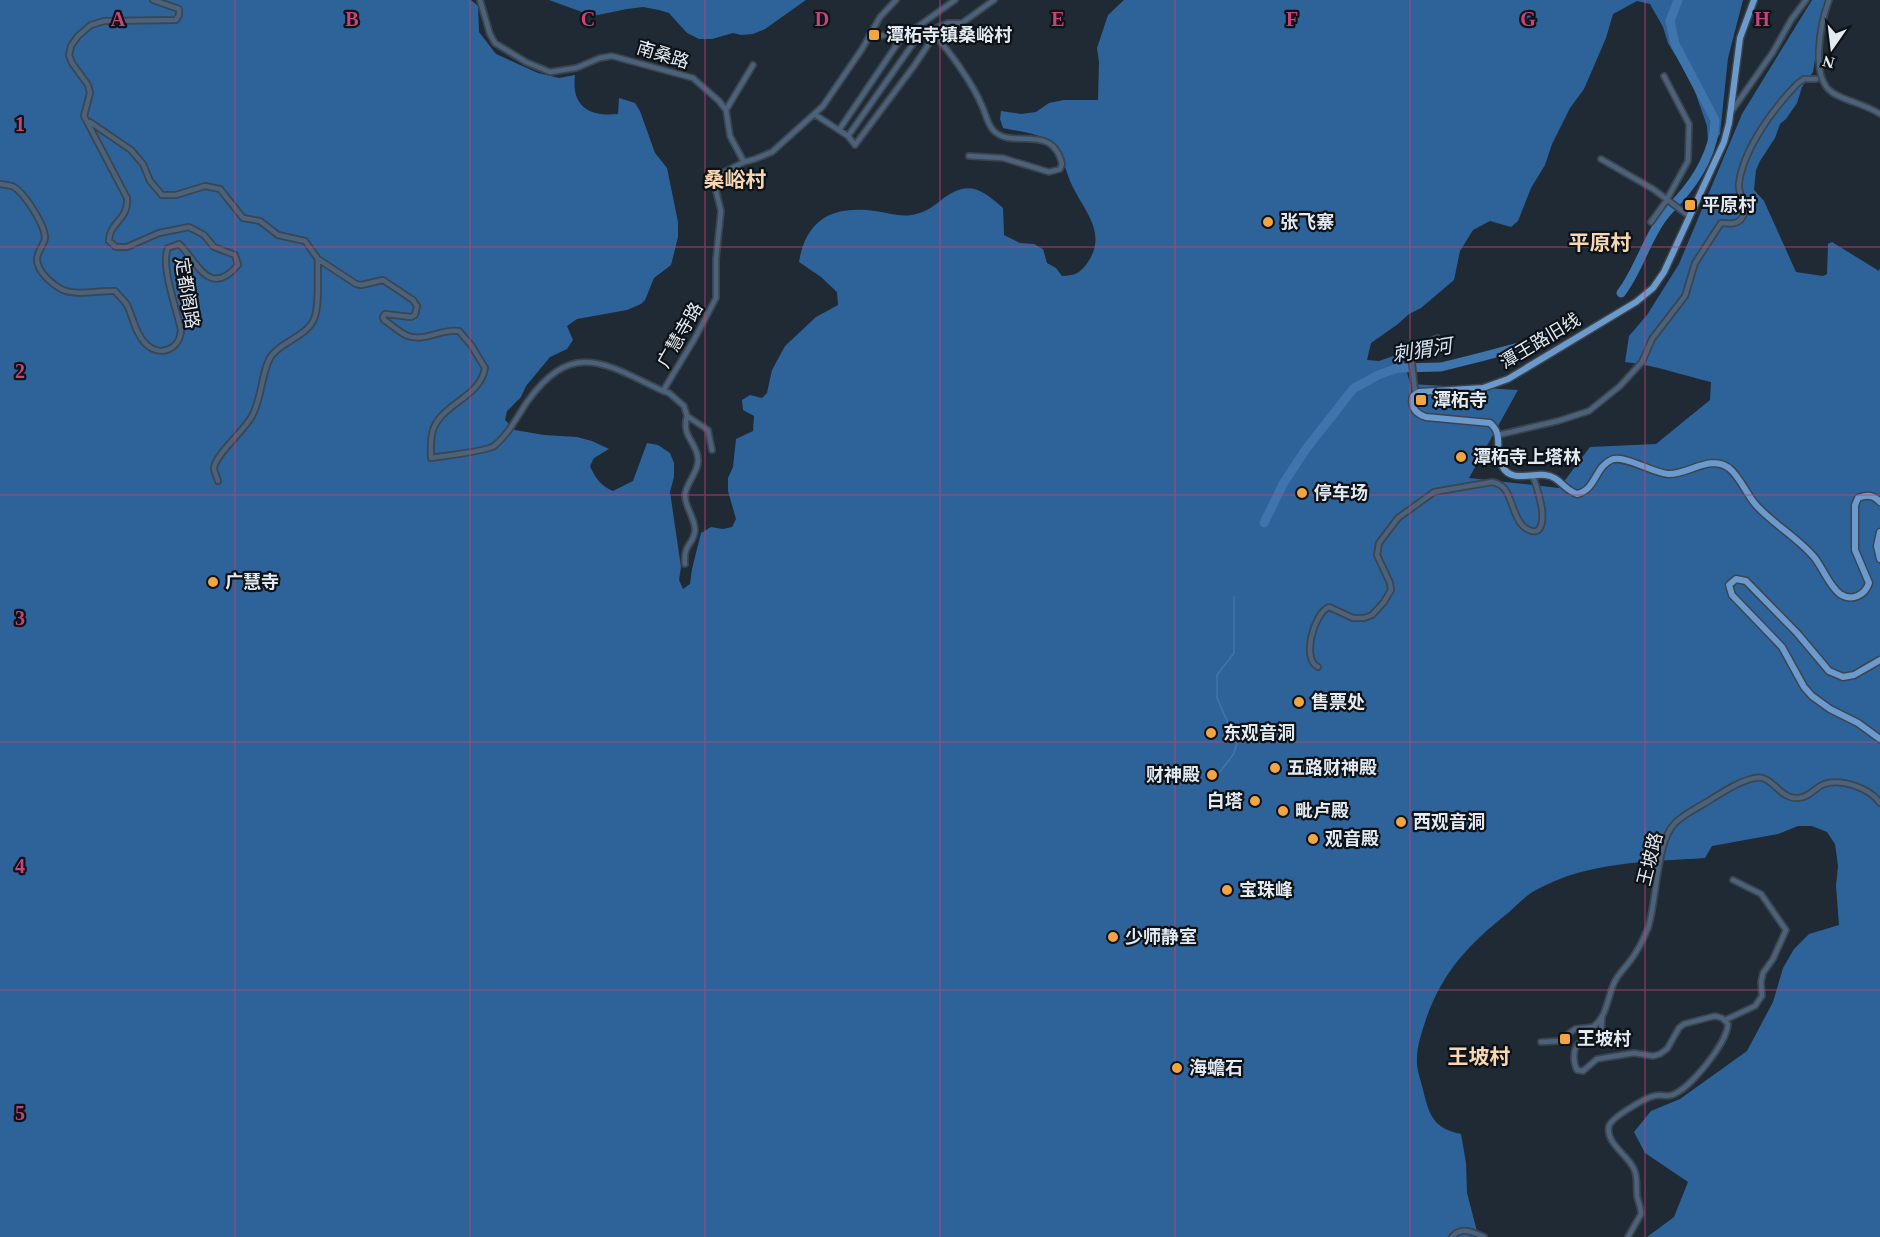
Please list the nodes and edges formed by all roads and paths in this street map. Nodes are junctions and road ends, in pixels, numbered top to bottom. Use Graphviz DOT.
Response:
graph roads {
  1 [pos="153,0"];
  2 [pos="480,0"];
  3 [pos="896,0"];
  4 [pos="955,0"];
  5 [pos="994,0"];
  6 [pos="1754,0"];
  7 [pos="1806,0"];
  8 [pos="1829,0"];
  9 [pos="909,31"];
  10 [pos="922,31"];
  11 [pos="929,31"];
  12 [pos="934,36"];
  13 [pos="869,38"];
  14 [pos="753,65"];
  15 [pos="1664,76"];
  16 [pos="1816,79"];
  17 [pos="726,110"];
  18 [pos="1731,112"];
  19 [pos="814,114"];
  20 [pos="1880,114"];
  21 [pos="89,122"];
  22 [pos="839,129"];
  23 [pos="848,136"];
  24 [pos="969,156"];
  25 [pos="1601,159"];
  26 [pos="744,162"];
  27 [pos="0,184"];
  28 [pos="1666,201"];
  29 [pos="1689,216"];
  30 [pos="1651,222"];
  31 [pos="318,260"];
  32 [pos="1437,338"];
  33 [pos="663,391"];
  34 [pos="1415,391"];
  35 [pos="687,416"];
  36 [pos="1498,435"];
  37 [pos="712,450"];
  38 [pos="1533,477"];
  39 [pos="218,481"];
  40 [pos="1880,502"];
  41 [pos="1880,532"];
  42 [pos="1880,559"];
  43 [pos="685,564"];
  44 [pos="1880,660"];
  45 [pos="1318,667"];
  46 [pos="1880,739"];
  47 [pos="1880,802"];
  48 [pos="1733,880"];
  49 [pos="1602,1018"];
  50 [pos="1725,1020"];
  51 [pos="1541,1042"];
  52 [pos="1452,1237"];
  53 [pos="1484,1237"];
  54 [pos="1628,1237"];
  1 -- 21 [label="street, 定都阁路"];
  2 -- 17 [label="street, 南桑路"];
  3 -- 13 [label="street"];
  4 -- 9 [label="street"];
  5 -- 11 [label="street"];
  6 -- 18 [label="main road, 潭王路旧线"];
  7 -- 18 [label="street"];
  8 -- 20 [label="street"];
  9 -- 10 [label="street"];
  9 -- 13 [label="street"];
  9 -- 22 [label="street"];
  10 -- 11 [label="street"];
  10 -- 23 [label="street"];
  11 -- 12 [label="street"];
  12 -- 23 [label="street"];
  12 -- 24 [label="street"];
  13 -- 19 [label="street"];
  14 -- 17 [label="street"];
  15 -- 28 [label="street"];
  16 -- 36 [label="street"];
  17 -- 26 [label="street"];
  18 -- 29 [label="main road, 潭王路旧线"];
  19 -- 22 [label="street"];
  19 -- 26 [label="street"];
  21 -- 27 [label="street, 定都阁路"];
  21 -- 31 [label="street"];
  22 -- 23 [label="street"];
  25 -- 28 [label="street"];
  26 -- 33 [label="street, 广慧寺路"];
  28 -- 29 [label="street"];
  28 -- 30 [label="street"];
  29 -- 36 [label="main road, 潭王路旧线"];
  31 -- 33 [label="street, 广慧寺路"];
  31 -- 39 [label="street"];
  32 -- 34 [label="street"];
  33 -- 35 [label="street"];
  35 -- 37 [label="street"];
  35 -- 43 [label="street"];
  36 -- 38 [label="main road"];
  38 -- 40 [label="main road"];
  38 -- 45 [label="street"];
  41 -- 42 [label="main road"];
  44 -- 46 [label="main road"];
  47 -- 49 [label="street, 王坡路"];
  48 -- 50 [label="street"];
  49 -- 50 [label="street"];
  49 -- 51 [label="street"];
  50 -- 54 [label="street"];
  52 -- 53 [label="street"];
}
